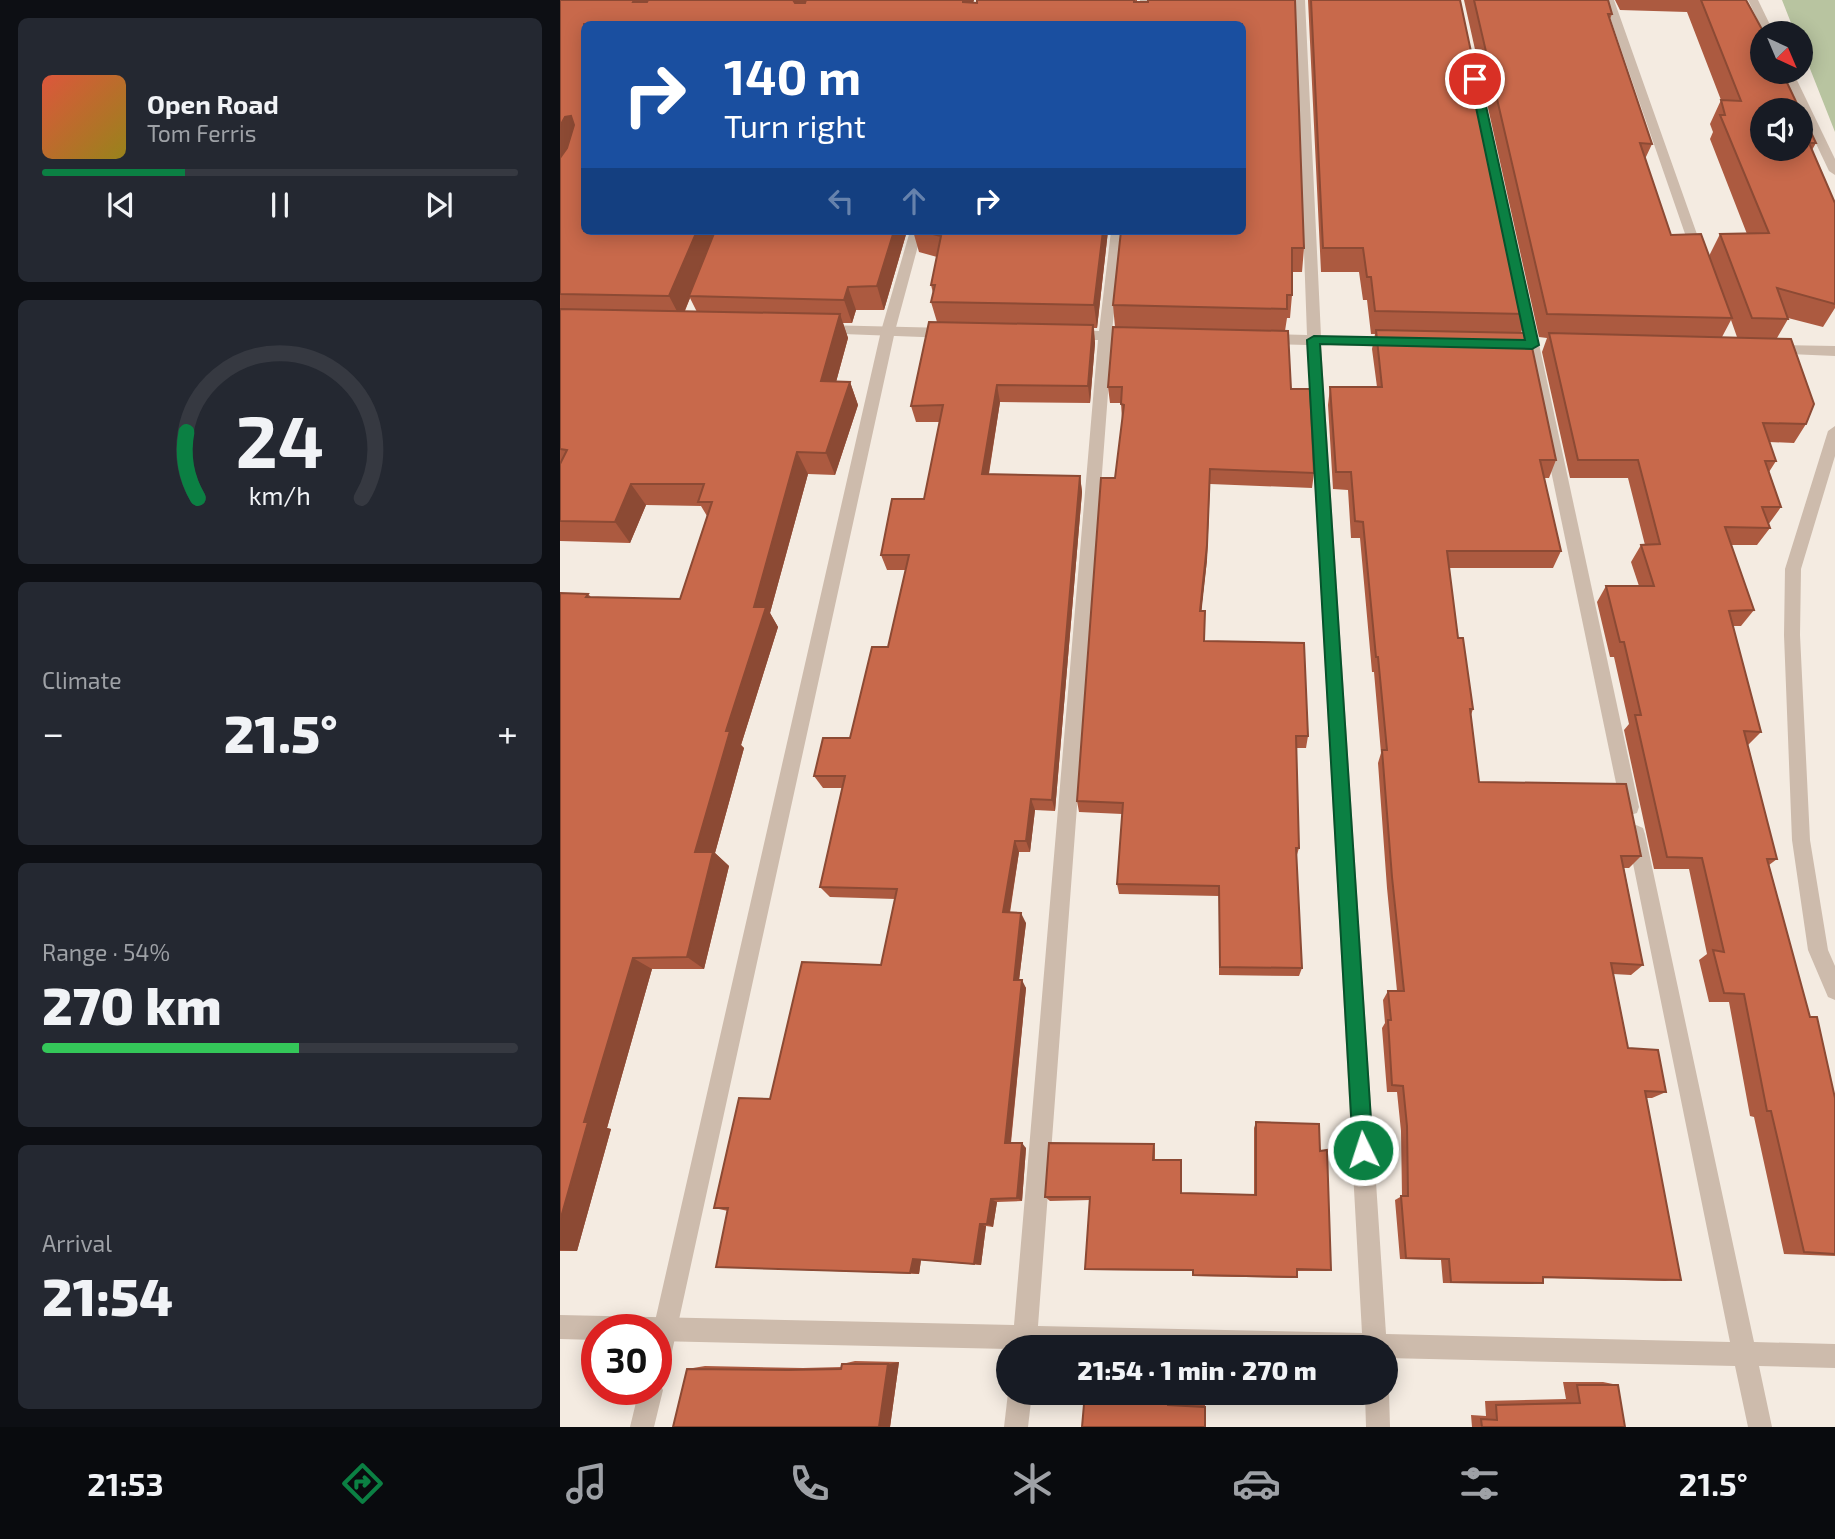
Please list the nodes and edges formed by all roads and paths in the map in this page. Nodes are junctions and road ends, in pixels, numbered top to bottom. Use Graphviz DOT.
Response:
graph roads {
  1 [pos="1145,0"];
  2 [pos="1300,0"];
  3 [pos="1609,0"];
  4 [pos="1753,0"];
  5 [pos="1142,21"];
  6 [pos="1763,21"];
  7 [pos="1793,84"];
  8 [pos="1835,171"];
  9 [pos="915,235"];
  10 [pos="1117,235"];
  11 [pos="1704,271"];
  12 [pos="1518,278"];
  13 [pos="808,330"];
  14 [pos="888,331"];
  15 [pos="969,333"];
  16 [pos="1050,335"];
  17 [pos="1105,336"];
  18 [pos="1146,337"];
  19 [pos="1258,339"];
  20 [pos="1314,340"];
  21 [pos="1409,342"];
  22 [pos="1757,349"];
  23 [pos="1835,351"];
  24 [pos="1835,430"];
  25 [pos="1835,990"];
  26 [pos="670,1314"];
  27 [pos="560,1327"];
  28 [pos="581,1328"];
  29 [pos="672,1330"];
  30 [pos="1026,1335"];
  31 [pos="1374,1335"];
  32 [pos="996,1341"];
  33 [pos="1398,1347"];
  34 [pos="1745,1354"];
  35 [pos="1835,1356"];
  36 [pos="648,1405"];
  37 [pos="1019,1405"];
  38 [pos="1377,1405"];
  39 [pos="642,1427"];
  40 [pos="1016,1427"];
  41 [pos="1378,1427"];
  42 [pos="1760,1427"];
  1 -- 5 [label="street"];
  2 -- 20 [label="street"];
  3 -- 11 [label="street"];
  4 -- 6 [label="street"];
  7 -- 8 [label="street"];
  9 -- 14 [label="street"];
  10 -- 17 [label="street"];
  12 -- 34 [label="street"];
  13 -- 14 [label="street"];
  14 -- 15 [label="street"];
  14 -- 26 [label="street"];
  16 -- 17 [label="street"];
  17 -- 18 [label="street"];
  17 -- 30 [label="street"];
  19 -- 20 [label="street"];
  20 -- 21 [label="street"];
  20 -- 31 [label="street"];
  22 -- 23 [label="street"];
  24 -- 25 [label="street"];
  27 -- 28 [label="street"];
  29 -- 32 [label="street"];
  33 -- 34 [label="street"];
  34 -- 35 [label="street"];
  34 -- 42 [label="street"];
  36 -- 39 [label="street"];
  37 -- 40 [label="street"];
  38 -- 41 [label="street"];
}
